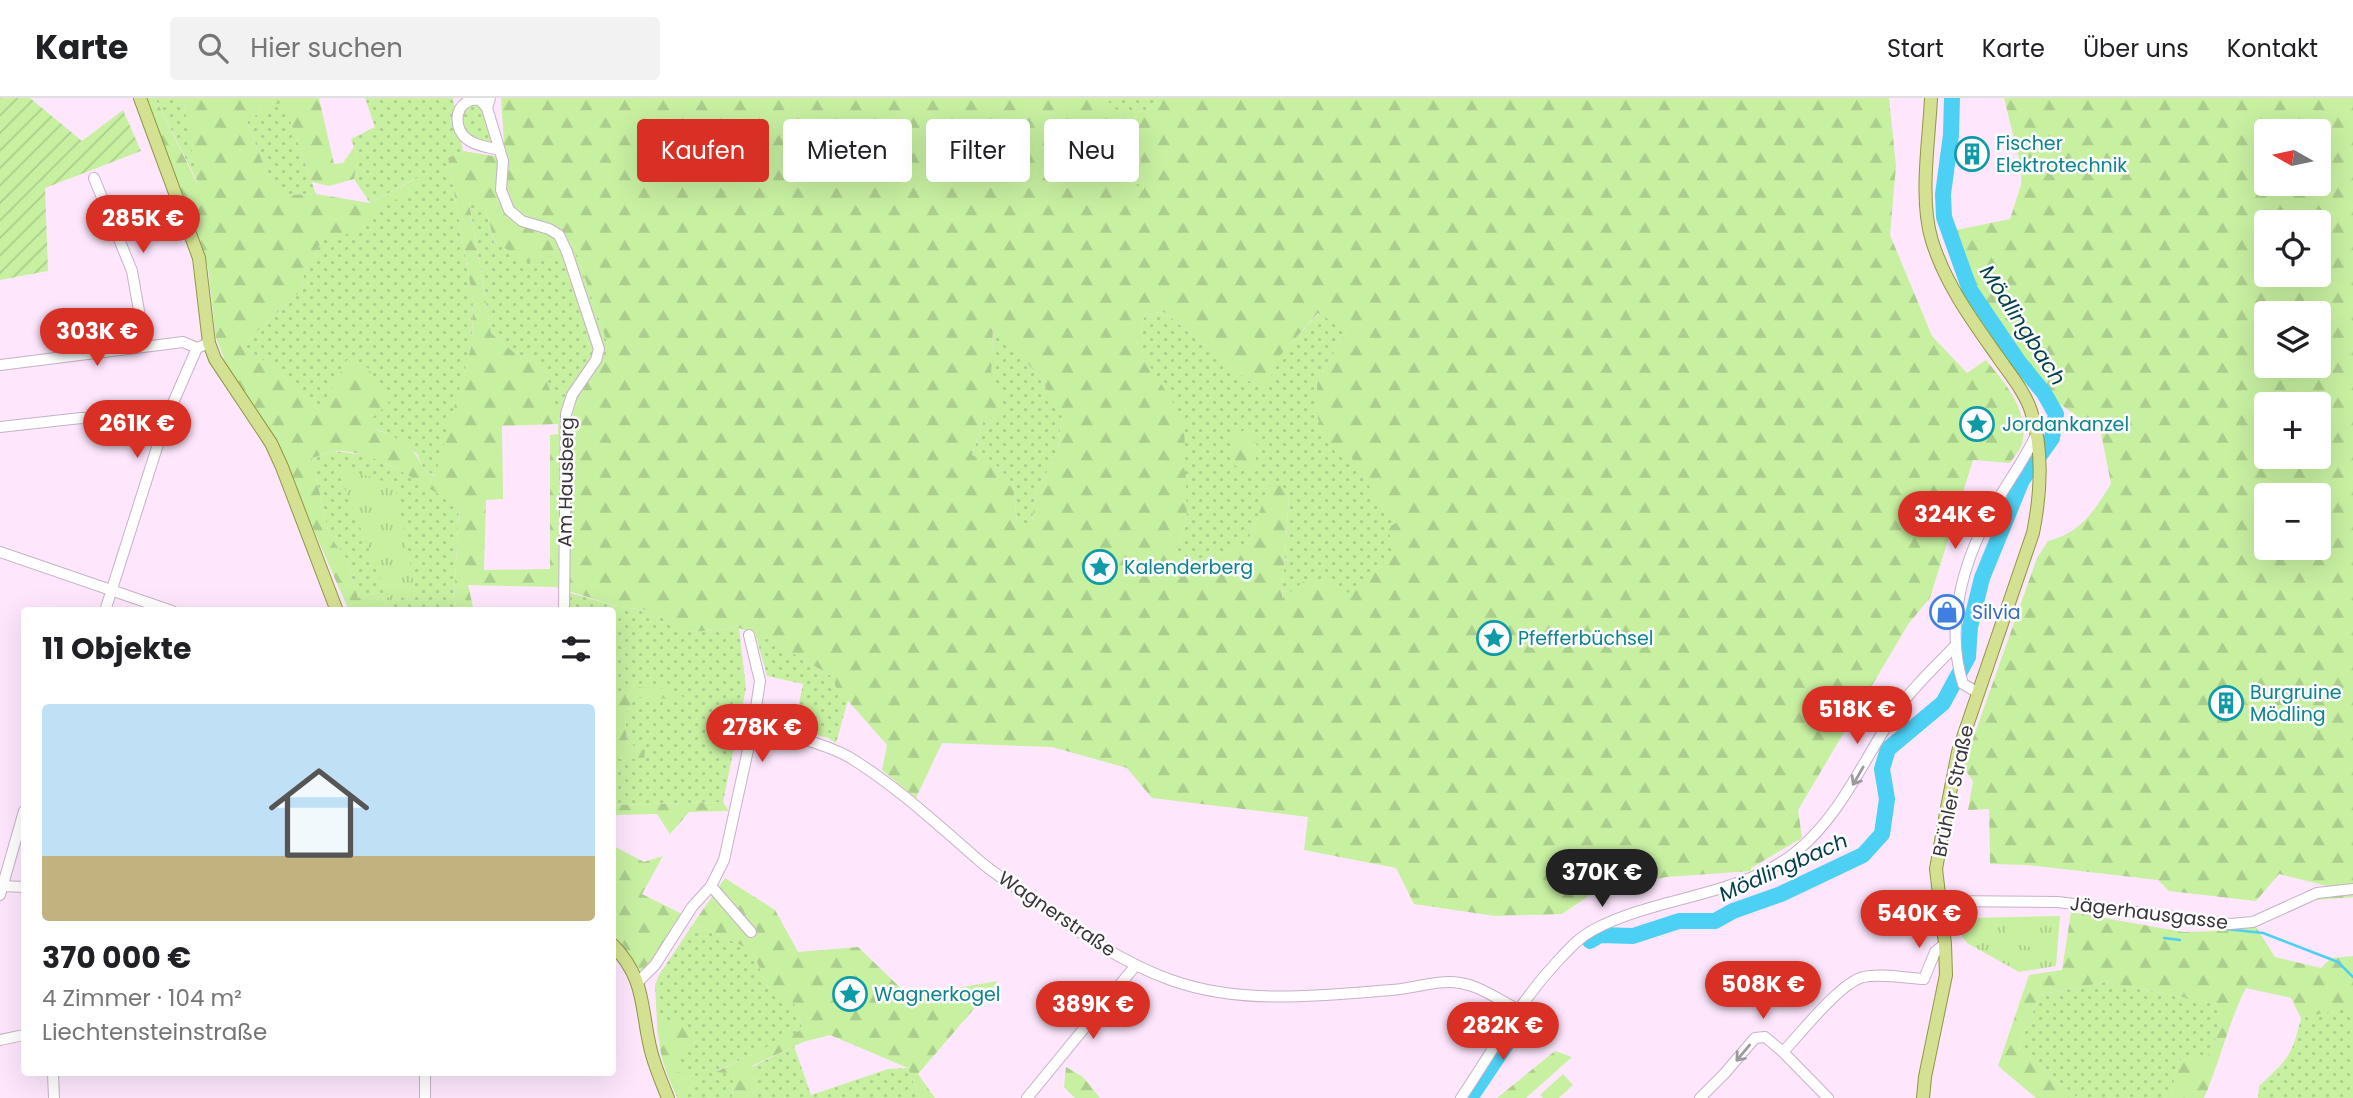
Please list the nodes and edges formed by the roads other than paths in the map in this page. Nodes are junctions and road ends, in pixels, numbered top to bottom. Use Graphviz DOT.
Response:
graph roads {
  1 [pos="139,98"];
  2 [pos="1931,98"];
  3 [pos="488,103"];
  4 [pos="499,150"];
  5 [pos="94,178"];
  6 [pos="145,345"];
  7 [pos="203,345"];
  8 [pos="0,365"];
  9 [pos="166,419"];
  10 [pos="0,427"];
  11 [pos="2037,440"];
  12 [pos="0,553"];
  13 [pos="113,589"];
  14 [pos="106,607"];
  15 [pos="161,607"];
  16 [pos="335,607"];
  17 [pos="564,607"];
  18 [pos="749,635"];
  19 [pos="1955,646"];
  20 [pos="1977,692"];
  21 [pos="753,727"];
  22 [pos="21,821"];
  23 [pos="711,886"];
  24 [pos="21,887"];
  25 [pos="2353,889"];
  26 [pos="1,890"];
  27 [pos="1939,901"];
  28 [pos="751,932"];
  29 [pos="1945,944"];
  30 [pos="616,949"];
  31 [pos="1136,965"];
  32 [pos="638,982"];
  33 [pos="1517,1009"];
  34 [pos="21,1036"];
  35 [pos="0,1040"];
  36 [pos="1783,1052"];
  37 [pos="53,1076"];
  38 [pos="425,1076"];
  39 [pos="54,1098"];
  40 [pos="425,1098"];
  41 [pos="668,1098"];
  42 [pos="1027,1098"];
  43 [pos="1461,1098"];
  44 [pos="1700,1098"];
  45 [pos="1828,1098"];
  46 [pos="1923,1098"];
  1 -- 7 [label="main road"];
  2 -- 11 [label="main road, Brühler Straße"];
  3 -- 4 [label="street, Am Hausberg"];
  3 -- 4 [label="street, Am Hausberg"];
  4 -- 17 [label="street, Am Hausberg"];
  5 -- 6 [label="street"];
  6 -- 7 [label="street"];
  6 -- 8 [label="street"];
  7 -- 9 [label="street"];
  7 -- 16 [label="main road"];
  9 -- 10 [label="street"];
  9 -- 13 [label="street"];
  11 -- 19 [label="street"];
  11 -- 20 [label="main road, Brühler Straße"];
  12 -- 13 [label="street"];
  13 -- 14 [label="street"];
  13 -- 15 [label="street"];
  18 -- 21 [label="street"];
  19 -- 20 [label="street"];
  19 -- 33 [label="street, one-way"];
  20 -- 27 [label="main road, Brühler Straße"];
  21 -- 23 [label="street"];
  21 -- 31 [label="street, Wagnerstraße"];
  22 -- 26 [label="street"];
  23 -- 28 [label="street"];
  23 -- 32 [label="street"];
  24 -- 26 [label="street"];
  25 -- 27 [label="street, Jägerhausgasse"];
  27 -- 29 [label="main road, Brühler Straße"];
  29 -- 36 [label="street"];
  29 -- 46 [label="main road, Brühler Straße"];
  30 -- 32 [label="main road"];
  31 -- 33 [label="street, Wagnerstraße"];
  31 -- 42 [label="street"];
  32 -- 41 [label="main road"];
  33 -- 43 [label="street"];
  34 -- 35 [label="street"];
  36 -- 44 [label="street, one-way"];
  36 -- 45 [label="street"];
  37 -- 39 [label="street"];
  38 -- 40 [label="street"];
}
